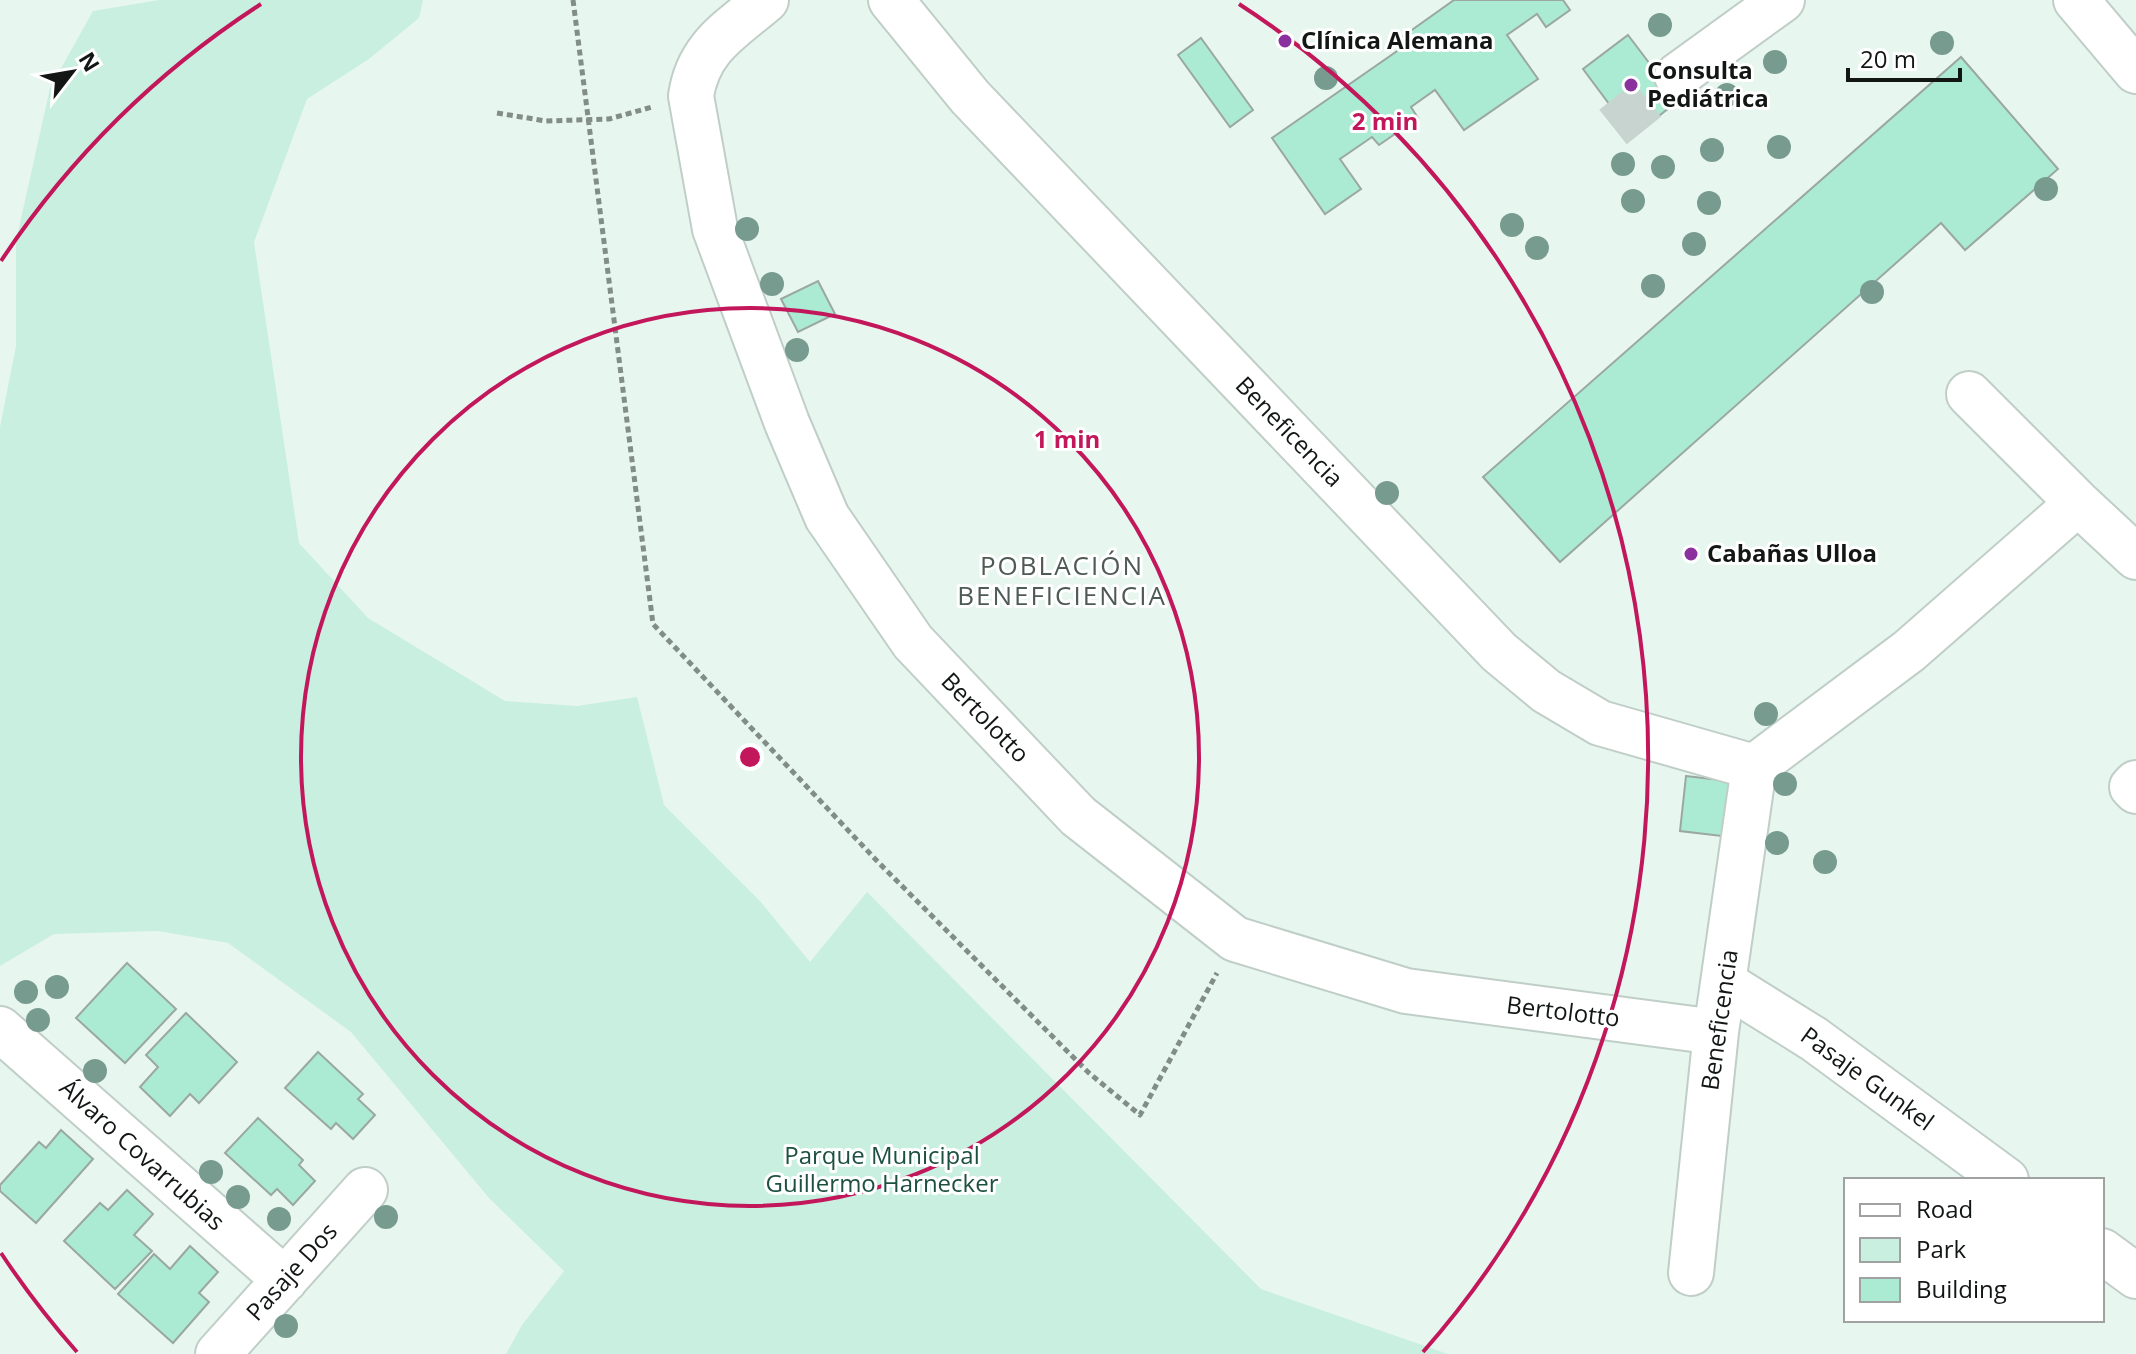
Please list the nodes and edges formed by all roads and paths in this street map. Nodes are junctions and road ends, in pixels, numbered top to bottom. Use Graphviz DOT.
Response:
graph roads {
  1 [pos="573,0"];
  2 [pos="766,0"];
  3 [pos="891,0"];
  4 [pos="1782,0"];
  5 [pos="2076,0"];
  6 [pos="2136,71"];
  7 [pos="1677,76"];
  8 [pos="691,96"];
  9 [pos="497,113"];
  10 [pos="589,118"];
  11 [pos="1969,394"];
  12 [pos="2078,503"];
  13 [pos="2136,557"];
  14 [pos="1754,767"];
  15 [pos="2136,783"];
  16 [pos="2136,791"];
  17 [pos="1235,939"];
  18 [pos="1724,983"];
  19 [pos="0,1029"];
  20 [pos="1716,1032"];
  21 [pos="2003,1178"];
  22 [pos="365,1190"];
  23 [pos="2104,1252"];
  24 [pos="1691,1273"];
  25 [pos="2136,1276"];
  26 [pos="285,1280"];
  27 [pos="218,1354"];
  1 -- 10 [label="path"];
  2 -- 8 [label="street, Bertolotto"];
  3 -- 14 [label="street, Beneficencia"];
  4 -- 7 [label="street"];
  5 -- 6 [label="street"];
  8 -- 10 [label="path"];
  8 -- 17 [label="street, Bertolotto"];
  9 -- 10 [label="path"];
  10 -- 17 [label="path"];
  11 -- 12 [label="street"];
  12 -- 13 [label="street"];
  12 -- 14 [label="street"];
  14 -- 18 [label="street, Beneficencia"];
  15 -- 16 [label="street"];
  17 -- 20 [label="street, Bertolotto"];
  18 -- 20 [label="street, Beneficencia"];
  18 -- 21 [label="street, Pasaje Gunkel"];
  19 -- 26 [label="street, Álvaro Covarrubias"];
  20 -- 24 [label="street, Beneficencia"];
  22 -- 26 [label="street, Pasaje Dos"];
  23 -- 25 [label="street"];
  26 -- 27 [label="street, Pasaje Dos"];
}
